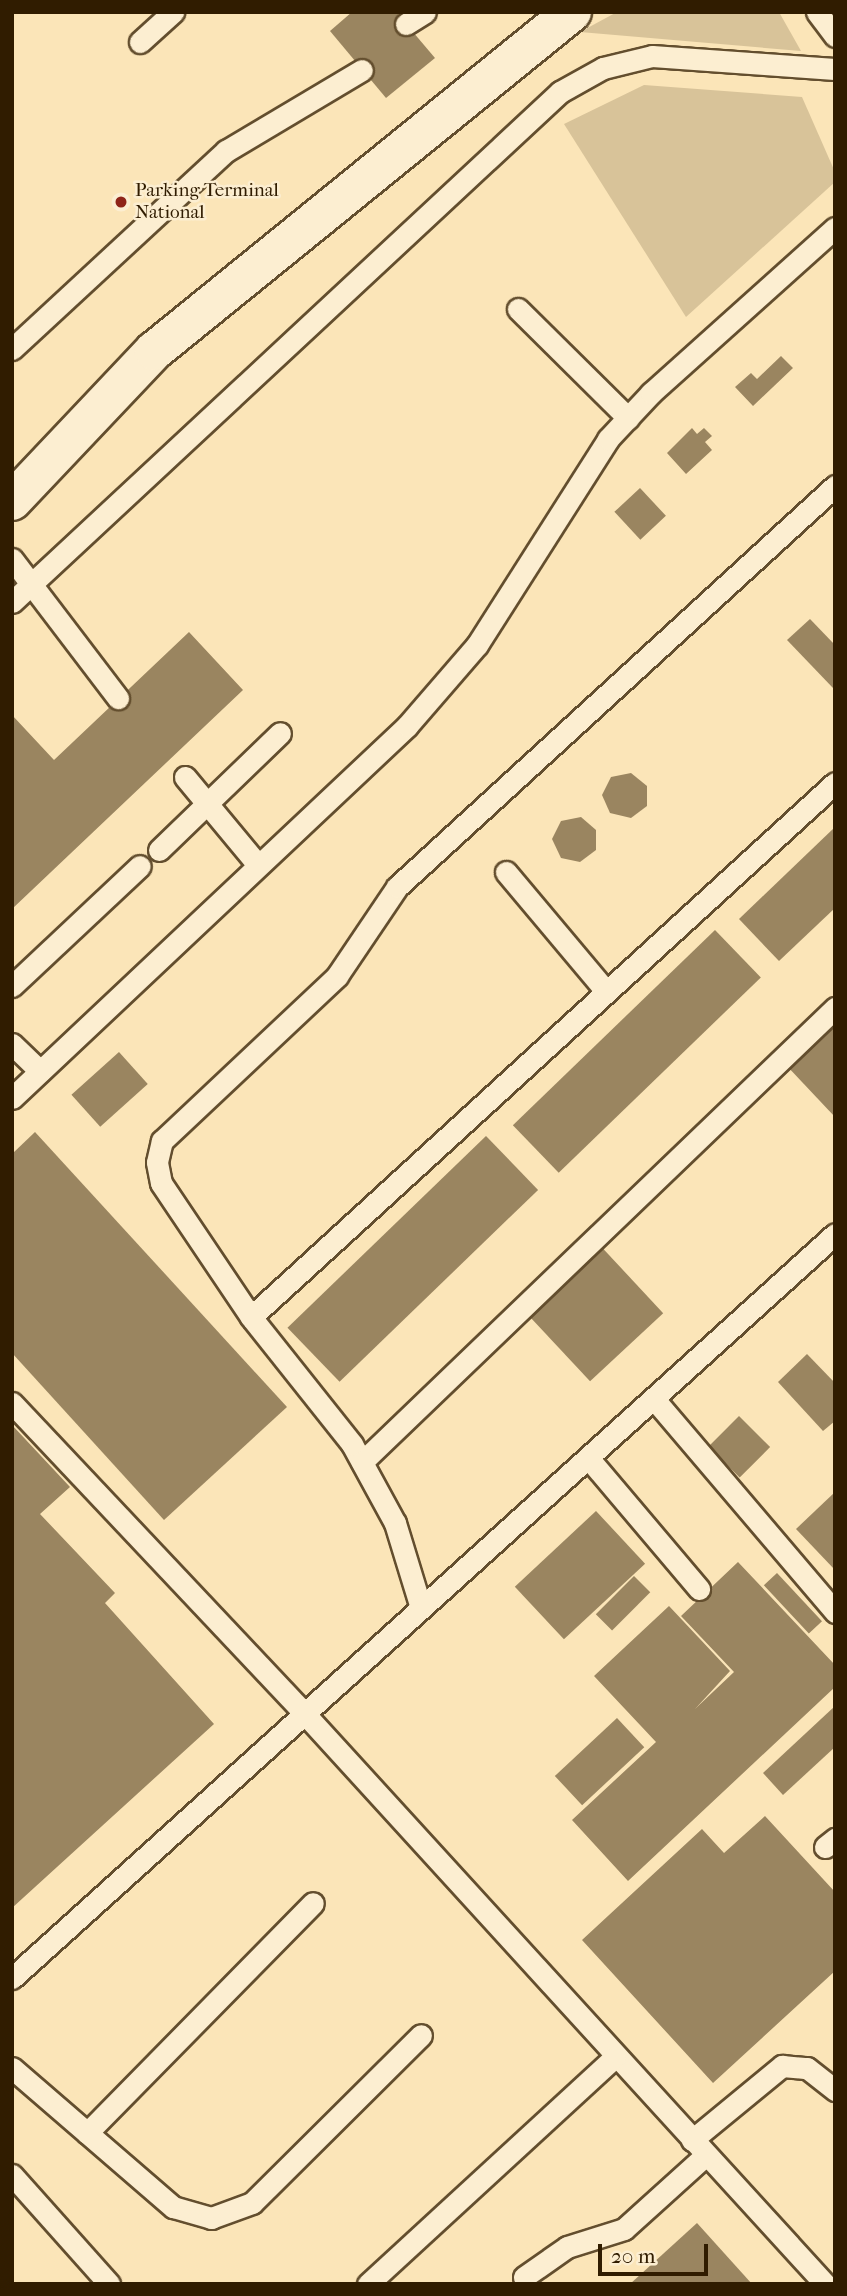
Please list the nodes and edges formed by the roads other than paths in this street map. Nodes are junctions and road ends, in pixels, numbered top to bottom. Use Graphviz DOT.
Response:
graph roads {
  1 [pos="173,12"];
  2 [pos="425,12"];
  3 [pos="572,12"];
  4 [pos="817,12"];
  5 [pos="406,24"];
  6 [pos="835,36"];
  7 [pos="140,42"];
  8 [pos="835,69"];
  9 [pos="362,70"];
  10 [pos="835,228"];
  11 [pos="518,309"];
  12 [pos="12,349"];
  13 [pos="628,418"];
  14 [pos="835,486"];
  15 [pos="12,501"];
  16 [pos="12,559"];
  17 [pos="31,585"];
  18 [pos="12,602"];
  19 [pos="118,698"];
  20 [pos="281,733"];
  21 [pos="186,777"];
  22 [pos="835,783"];
  23 [pos="208,803"];
  24 [pos="159,850"];
  25 [pos="258,865"];
  26 [pos="140,866"];
  27 [pos="506,872"];
  28 [pos="12,985"];
  29 [pos="605,990"];
  30 [pos="835,1008"];
  31 [pos="12,1044"];
  32 [pos="40,1071"];
  33 [pos="12,1098"];
  34 [pos="835,1234"];
  35 [pos="251,1317"];
  36 [pos="654,1399"];
  37 [pos="12,1403"];
  38 [pos="590,1460"];
  39 [pos="362,1462"];
  40 [pos="699,1589"];
  41 [pos="421,1608"];
  42 [pos="835,1612"];
  43 [pos="304,1713"];
  44 [pos="313,1903"];
  45 [pos="12,1978"];
  46 [pos="421,2035"];
  47 [pos="615,2057"];
  48 [pos="12,2068"];
  49 [pos="835,2090"];
  50 [pos="88,2133"];
  51 [pos="699,2147"];
  52 [pos="12,2175"];
  53 [pos="524,2277"];
  54 [pos="109,2284"];
  55 [pos="368,2284"];
  56 [pos="825,2284"];
  1 -- 7 [label="lane"];
  2 -- 5 [label="lane"];
  3 -- 15 [label="street"];
  4 -- 6 [label="lane"];
  8 -- 17 [label="lane"];
  9 -- 12 [label="lane"];
  10 -- 13 [label="lane"];
  11 -- 13 [label="lane"];
  13 -- 25 [label="lane"];
  14 -- 35 [label="lane"];
  16 -- 17 [label="lane"];
  17 -- 18 [label="lane"];
  17 -- 19 [label="lane"];
  20 -- 23 [label="lane"];
  21 -- 23 [label="lane"];
  22 -- 29 [label="lane"];
  23 -- 24 [label="lane"];
  23 -- 25 [label="lane"];
  25 -- 32 [label="lane"];
  26 -- 28 [label="lane"];
  27 -- 29 [label="lane"];
  29 -- 35 [label="lane"];
  30 -- 39 [label="lane"];
  31 -- 32 [label="lane"];
  32 -- 33 [label="lane"];
  34 -- 36 [label="lane"];
  35 -- 39 [label="lane"];
  36 -- 38 [label="lane"];
  36 -- 42 [label="lane"];
  37 -- 43 [label="lane"];
  38 -- 40 [label="lane"];
  38 -- 41 [label="lane"];
  39 -- 41 [label="lane"];
  41 -- 43 [label="lane"];
  43 -- 45 [label="lane"];
  43 -- 47 [label="lane"];
  44 -- 50 [label="lane"];
  46 -- 50 [label="lane"];
  47 -- 51 [label="lane"];
  47 -- 55 [label="lane"];
  48 -- 50 [label="lane"];
  49 -- 51 [label="lane"];
  51 -- 53 [label="lane"];
  51 -- 56 [label="lane"];
  52 -- 54 [label="lane"];
}
